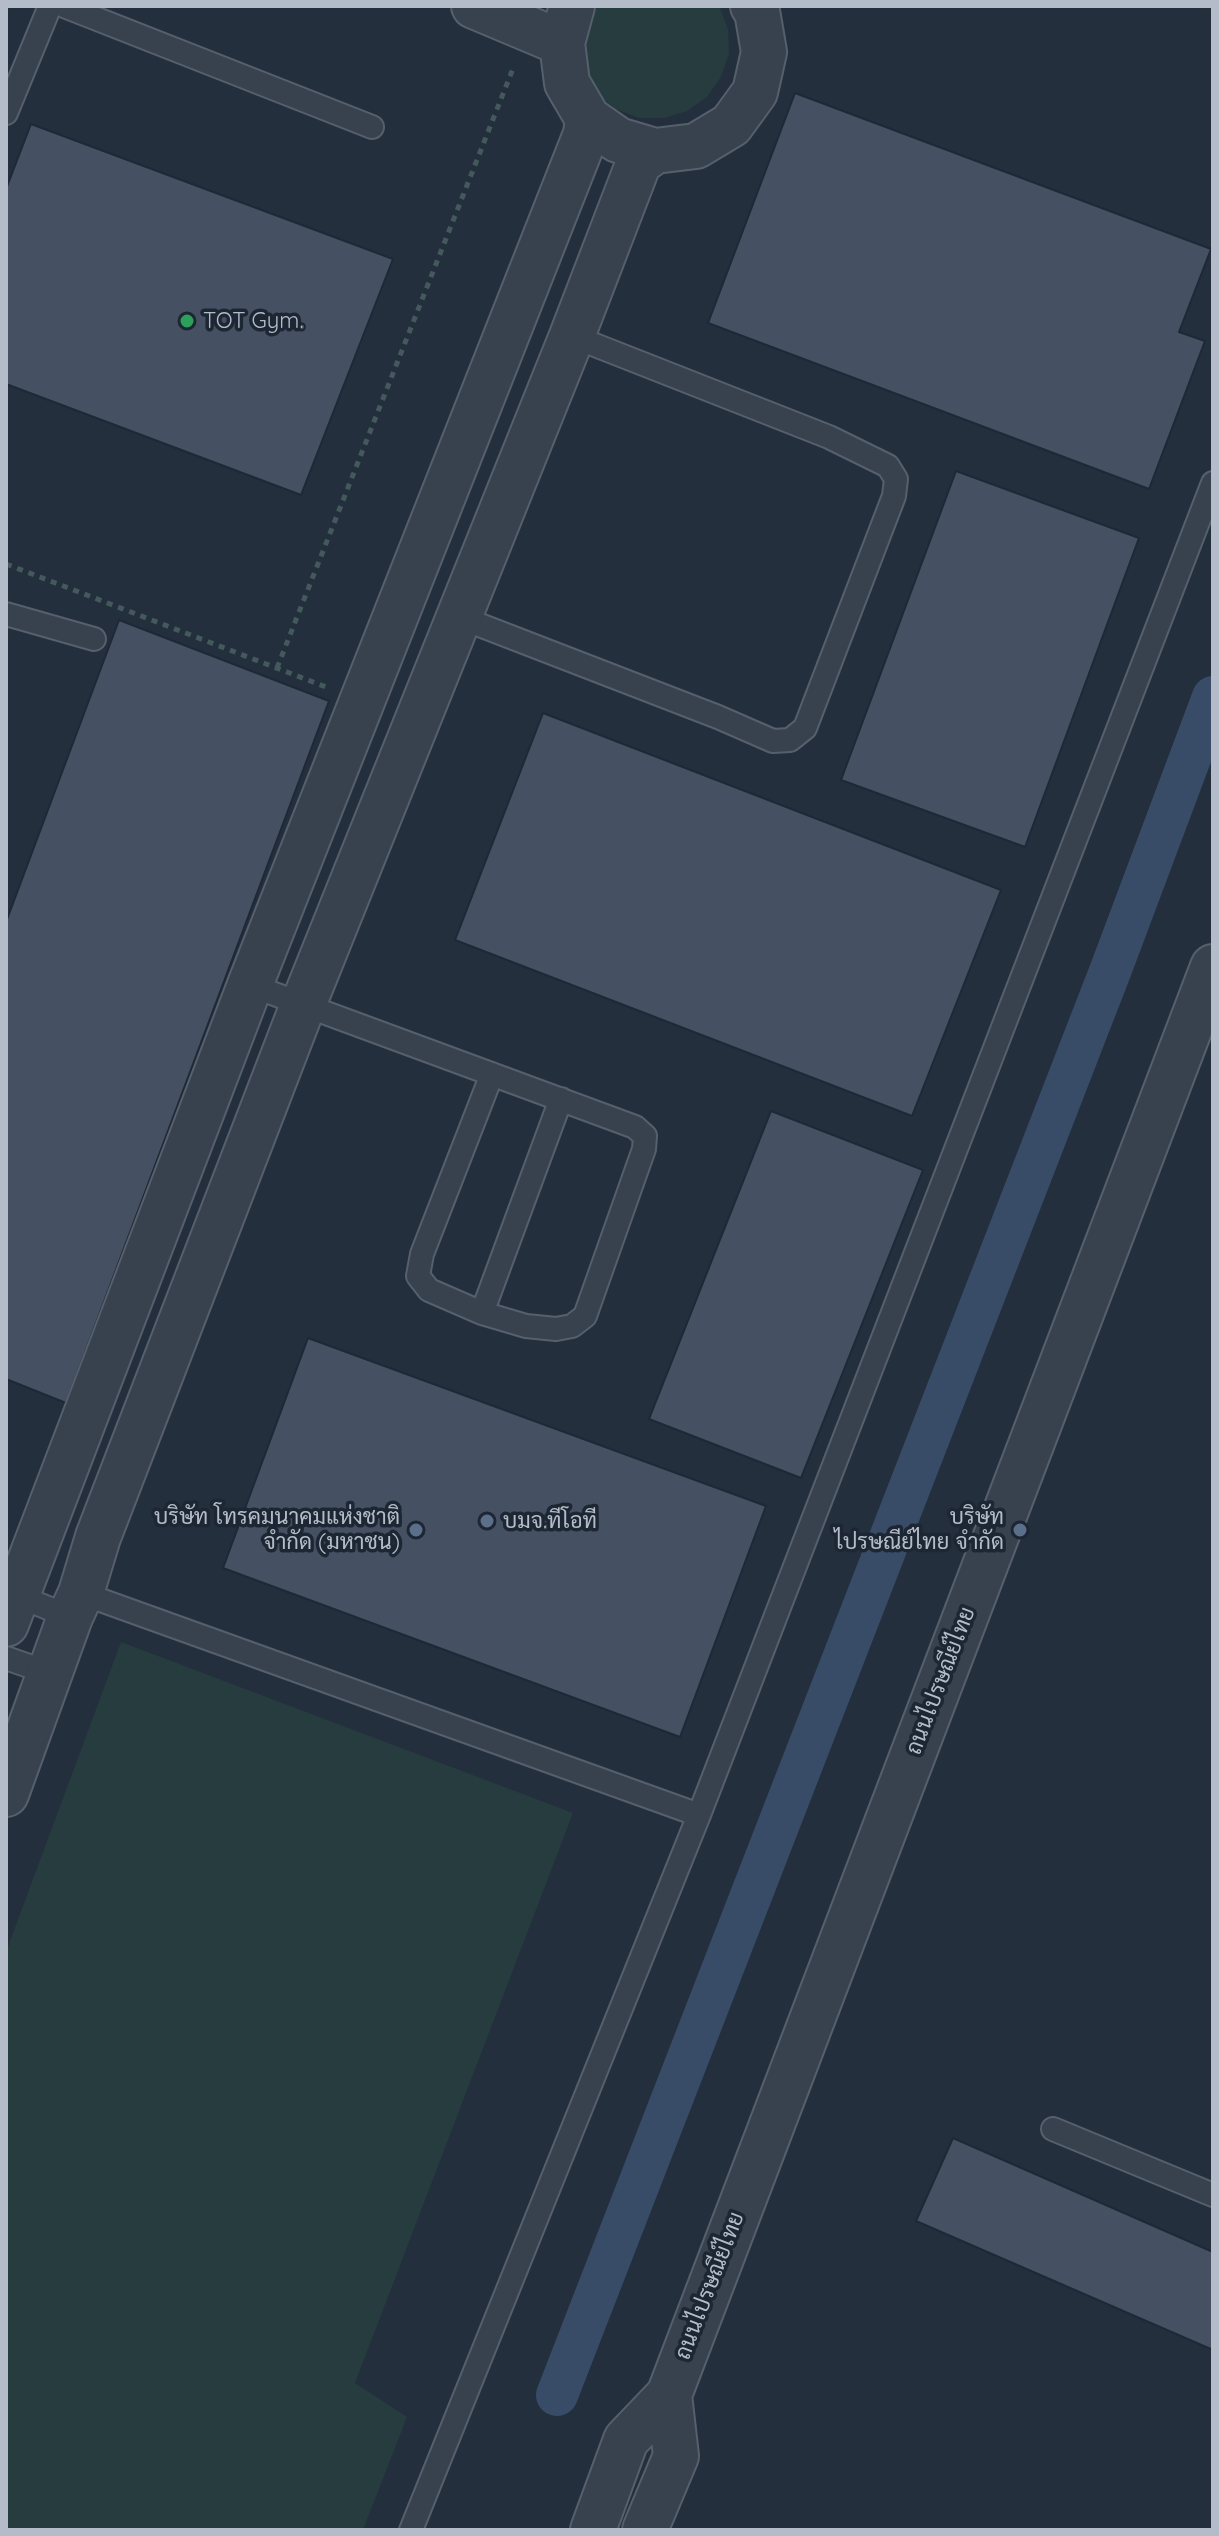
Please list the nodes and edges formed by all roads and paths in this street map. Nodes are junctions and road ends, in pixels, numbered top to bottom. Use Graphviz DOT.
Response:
graph roads {
  1 [pos="50,6"];
  2 [pos="64,6"];
  3 [pos="474,6"];
  4 [pos="753,6"];
  5 [pos="567,25"];
  6 [pos="514,65"];
  7 [pos="6,113"];
  8 [pos="588,119"];
  9 [pos="372,127"];
  10 [pos="655,151"];
  11 [pos="572,336"];
  12 [pos="1213,483"];
  13 [pos="6,564"];
  14 [pos="6,614"];
  15 [pos="459,617"];
  16 [pos="94,639"];
  17 [pos="277,668"];
  18 [pos="332,689"];
  19 [pos="1213,967"];
  20 [pos="250,985"];
  21 [pos="303,1005"];
  22 [pos="492,1074"];
  23 [pos="561,1099"];
  24 [pos="482,1313"];
  25 [pos="9,1603"];
  26 [pos="75,1605"];
  27 [pos="6,1658"];
  28 [pos="49,1673"];
  29 [pos="6,1794"];
  30 [pos="699,1815"];
  31 [pos="1053,2129"];
  32 [pos="1213,2195"];
  33 [pos="669,2395"];
  34 [pos="411,2530"];
  35 [pos="593,2530"];
  36 [pos="645,2530"];
  1 -- 7 [label="lane"];
  2 -- 9 [label="lane"];
  3 -- 5 [label="street"];
  4 -- 10 [label="street"];
  5 -- 8 [label="street"];
  6 -- 17 [label="path"];
  8 -- 10 [label="street"];
  8 -- 20 [label="street"];
  10 -- 11 [label="street"];
  11 -- 15 [label="street"];
  11 -- 15 [label="lane"];
  12 -- 30 [label="lane"];
  13 -- 17 [label="path"];
  14 -- 16 [label="lane"];
  15 -- 21 [label="street"];
  17 -- 18 [label="path"];
  19 -- 33 [label="street, ถนนไปรษณีย์ไทย"];
  20 -- 21 [label="lane"];
  20 -- 25 [label="street"];
  21 -- 22 [label="lane"];
  21 -- 26 [label="street"];
  22 -- 23 [label="lane"];
  22 -- 24 [label="lane"];
  23 -- 24 [label="lane"];
  23 -- 24 [label="lane"];
  25 -- 26 [label="lane"];
  26 -- 28 [label="street"];
  26 -- 30 [label="lane"];
  27 -- 28 [label="lane"];
  28 -- 29 [label="street"];
  30 -- 34 [label="lane"];
  31 -- 32 [label="lane"];
  33 -- 35 [label="street, ถนนไปรษณีย์ไทย"];
  33 -- 36 [label="street, ถนนไปรษณีย์ไทย"];
}
